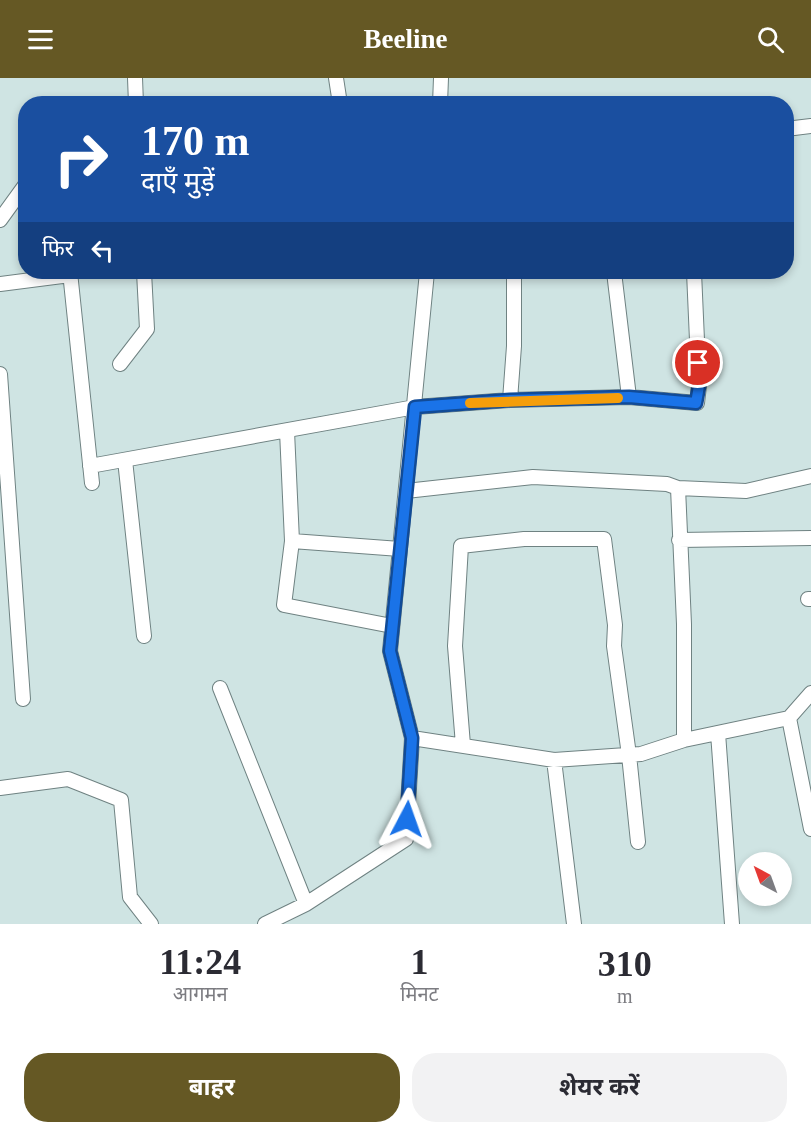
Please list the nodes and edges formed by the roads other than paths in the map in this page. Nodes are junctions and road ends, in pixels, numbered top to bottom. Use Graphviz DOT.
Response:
graph roads {
  1 [pos="135,78"];
  2 [pos="336,78"];
  3 [pos="441,78"];
  4 [pos="136,96"];
  5 [pos="339,96"];
  6 [pos="440,96"];
  7 [pos="811,126"];
  8 [pos="794,128"];
  9 [pos="18,195"];
  10 [pos="0,220"];
  11 [pos="32,279"];
  12 [pos="71,279"];
  13 [pos="144,279"];
  14 [pos="426,279"];
  15 [pos="514,279"];
  16 [pos="615,279"];
  17 [pos="694,279"];
  18 [pos="0,284"];
  19 [pos="120,364"];
  20 [pos="0,374"];
  21 [pos="629,397"];
  22 [pos="510,400"];
  23 [pos="415,407"];
  24 [pos="287,431"];
  25 [pos="125,460"];
  26 [pos="90,466"];
  27 [pos="811,476"];
  28 [pos="92,483"];
  29 [pos="678,488"];
  30 [pos="406,491"];
  31 [pos="811,538"];
  32 [pos="679,540"];
  33 [pos="292,541"];
  34 [pos="400,549"];
  35 [pos="392,626"];
  36 [pos="144,636"];
  37 [pos="220,688"];
  38 [pos="811,693"];
  39 [pos="23,699"];
  40 [pos="789,718"];
  41 [pos="718,733"];
  42 [pos="412,738"];
  43 [pos="684,740"];
  44 [pos="463,745"];
  45 [pos="629,755"];
  46 [pos="554,760"];
  47 [pos="0,788"];
  48 [pos="811,829"];
  49 [pos="638,842"];
  50 [pos="306,904"];
  51 [pos="151,924"];
  52 [pos="265,924"];
  53 [pos="574,924"];
  54 [pos="732,924"];
  1 -- 4 [label="street"];
  2 -- 5 [label="street"];
  3 -- 6 [label="street"];
  7 -- 8 [label="street"];
  9 -- 10 [label="street"];
  11 -- 18 [label="street"];
  12 -- 26 [label="street"];
  13 -- 19 [label="street"];
  14 -- 23 [label="street"];
  15 -- 22 [label="street"];
  16 -- 21 [label="street"];
  17 -- 21 [label="street"];
  20 -- 39 [label="street"];
  21 -- 22 [label="street"];
  22 -- 23 [label="street"];
  23 -- 24 [label="street"];
  23 -- 30 [label="street"];
  24 -- 25 [label="street"];
  24 -- 33 [label="street"];
  25 -- 26 [label="street"];
  25 -- 36 [label="street"];
  26 -- 28 [label="street"];
  27 -- 29 [label="street"];
  29 -- 30 [label="street"];
  29 -- 32 [label="street"];
  30 -- 34 [label="street"];
  31 -- 32 [label="street"];
  32 -- 43 [label="street"];
  33 -- 34 [label="street"];
  33 -- 35 [label="street"];
  34 -- 35 [label="street"];
  35 -- 42 [label="street"];
  37 -- 50 [label="street"];
  38 -- 40 [label="street"];
  40 -- 41 [label="street"];
  40 -- 48 [label="street"];
  41 -- 43 [label="street"];
  41 -- 54 [label="street"];
  42 -- 44 [label="street"];
  42 -- 50 [label="street"];
  43 -- 45 [label="street"];
  44 -- 45 [label="street"];
  44 -- 46 [label="street"];
  45 -- 46 [label="street"];
  45 -- 49 [label="street"];
  46 -- 53 [label="street"];
  47 -- 51 [label="street"];
  50 -- 52 [label="street"];
}
